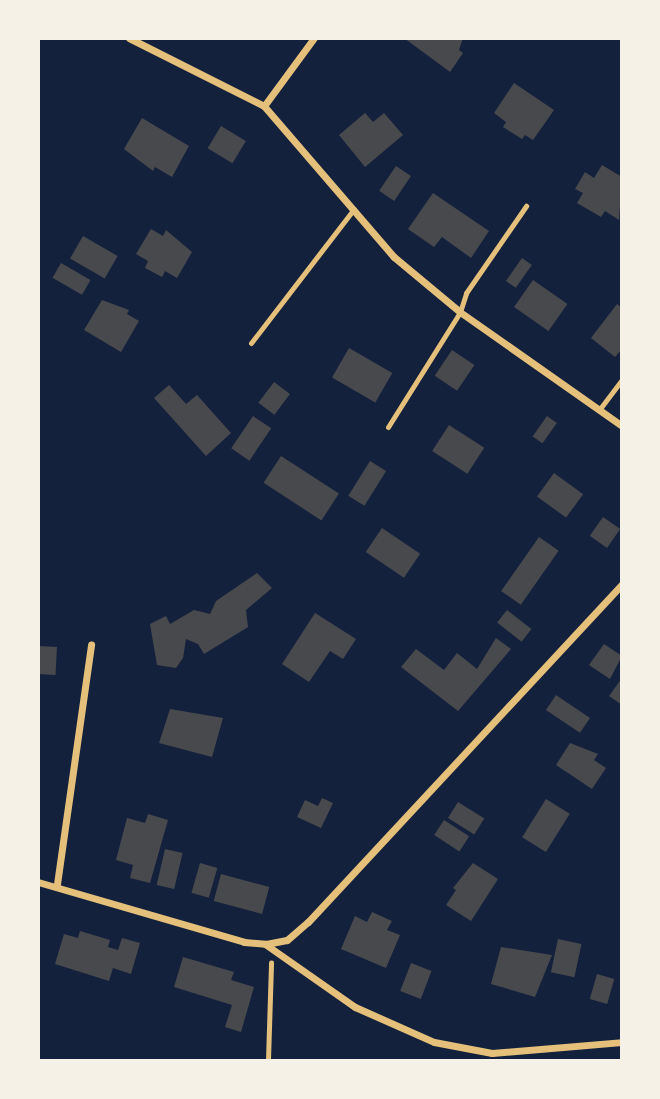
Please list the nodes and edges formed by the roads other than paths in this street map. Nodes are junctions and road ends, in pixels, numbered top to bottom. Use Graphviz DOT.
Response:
graph roads {
  1 [pos="129,38"];
  2 [pos="314,38"];
  3 [pos="264,106"];
  4 [pos="526,205"];
  5 [pos="355,208"];
  6 [pos="460,312"];
  7 [pos="251,343"];
  8 [pos="621,380"];
  9 [pos="599,410"];
  10 [pos="621,426"];
  11 [pos="388,427"];
  12 [pos="621,584"];
  13 [pos="91,644"];
  14 [pos="38,883"];
  15 [pos="57,884"];
  16 [pos="265,944"];
  17 [pos="621,1042"];
  1 -- 3 [label="street"];
  2 -- 3 [label="street"];
  3 -- 5 [label="street"];
  4 -- 6 [label="lane"];
  5 -- 6 [label="street"];
  5 -- 7 [label="lane"];
  6 -- 9 [label="street"];
  6 -- 11 [label="lane"];
  8 -- 9 [label="lane"];
  9 -- 10 [label="street"];
  12 -- 16 [label="street"];
  13 -- 15 [label="street"];
  14 -- 15 [label="street"];
  15 -- 16 [label="street"];
  16 -- 17 [label="street"];
}
